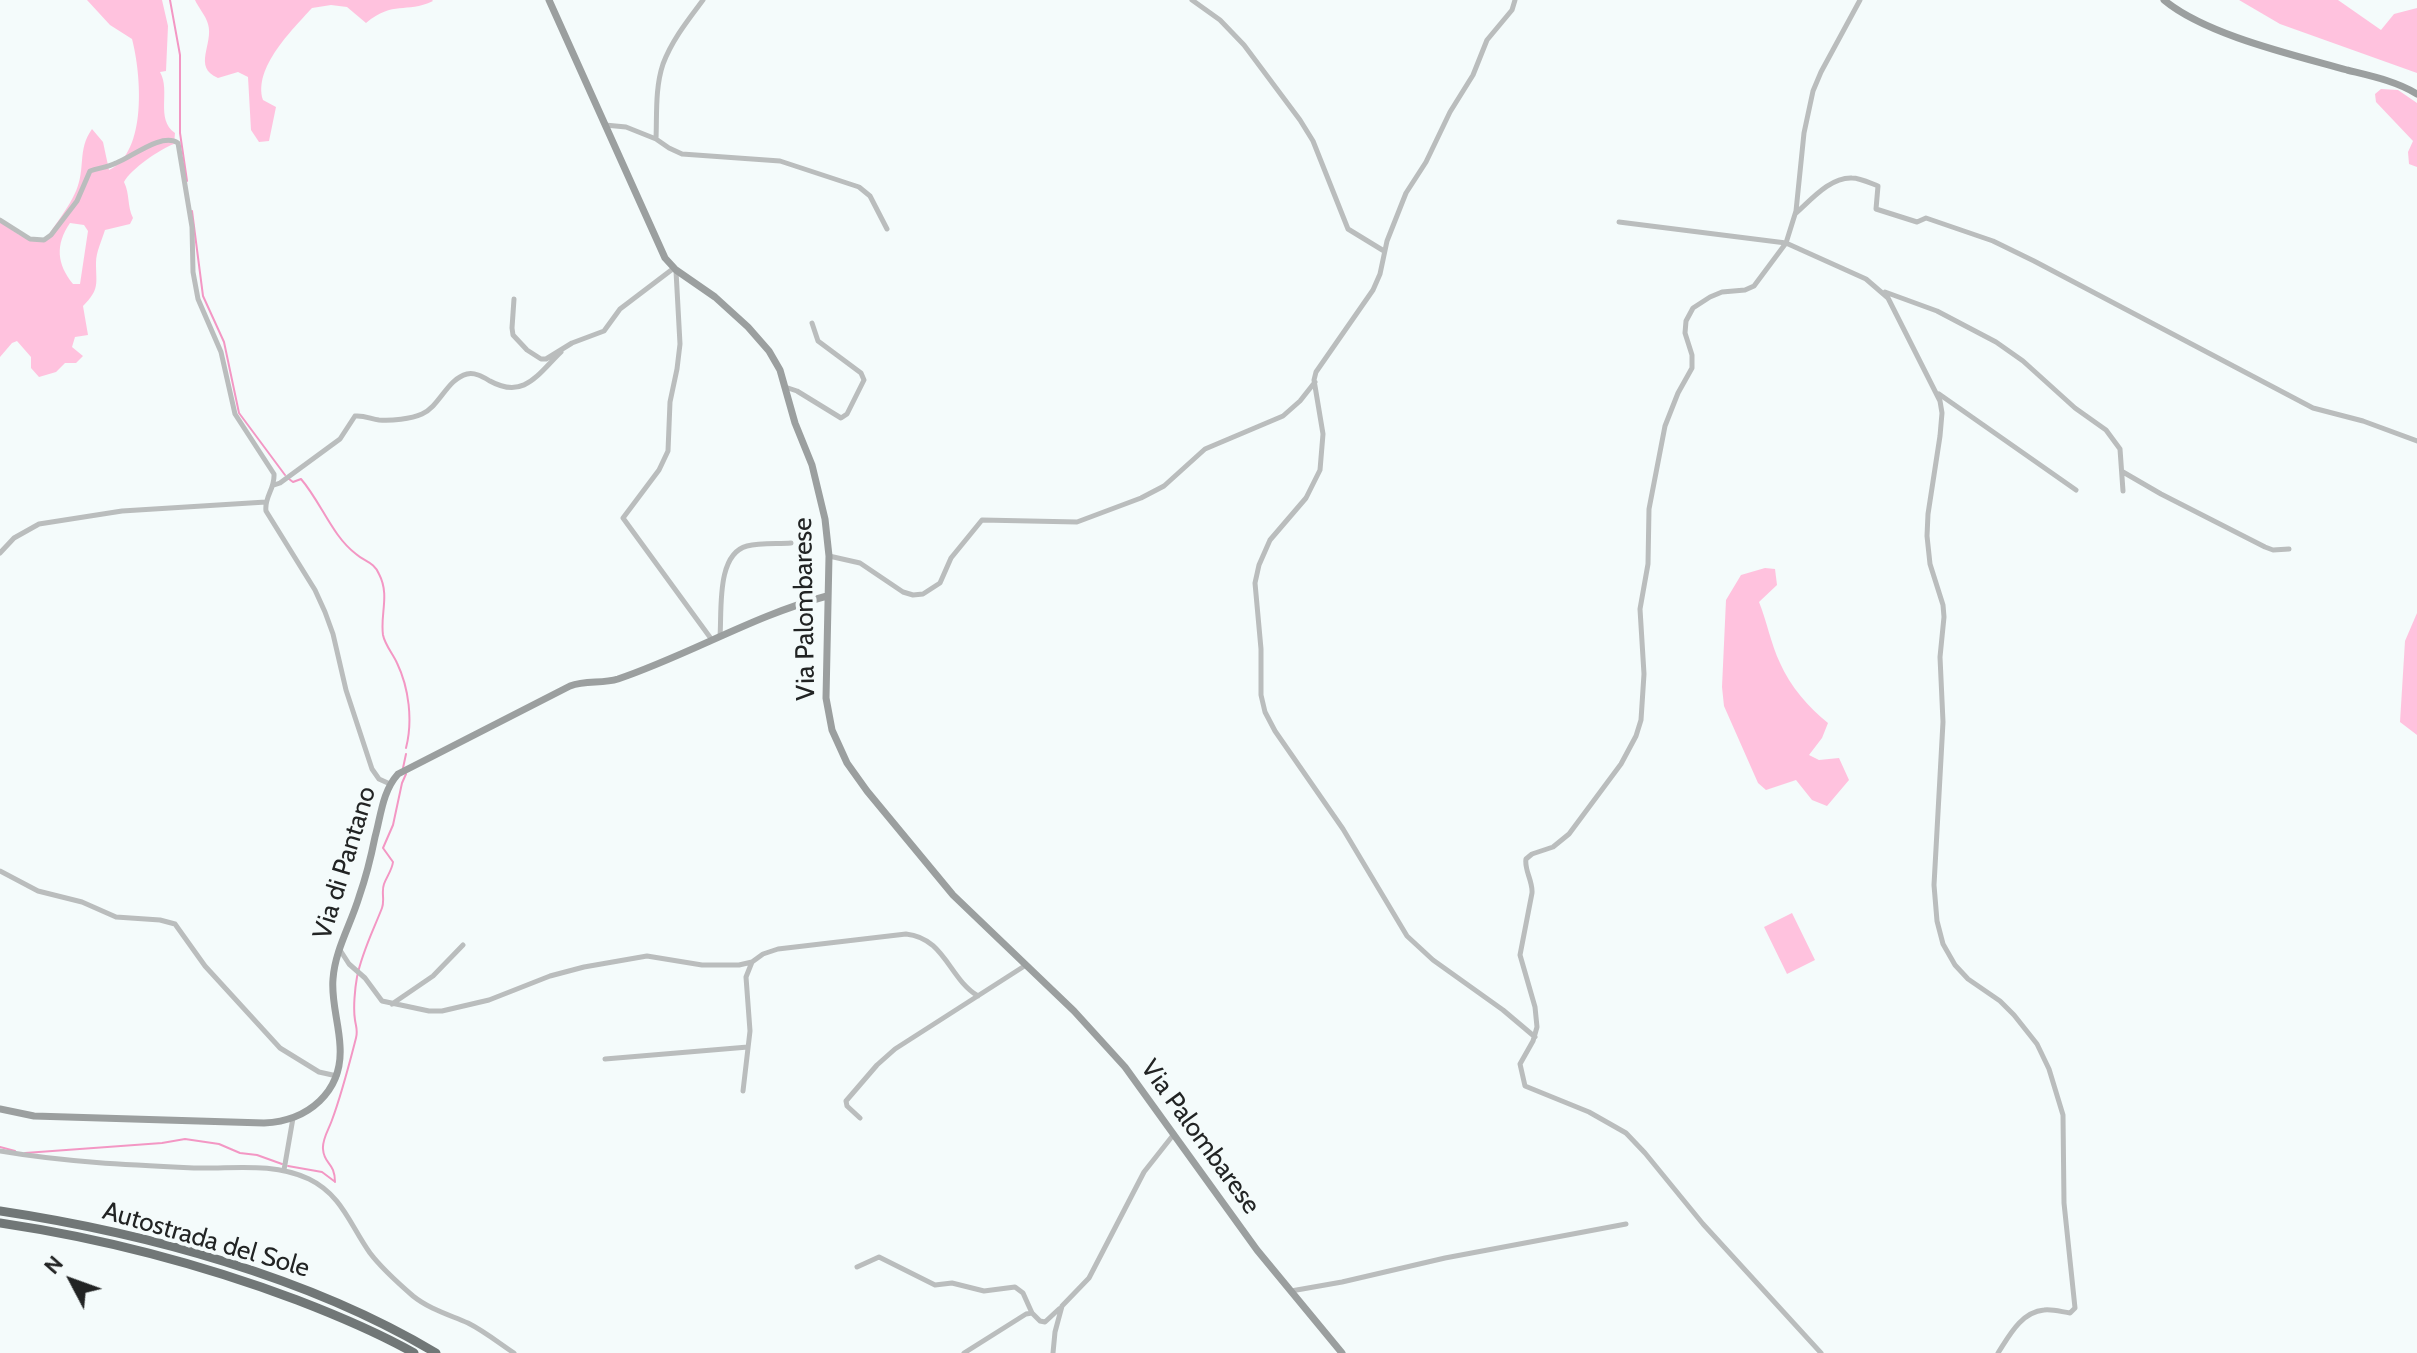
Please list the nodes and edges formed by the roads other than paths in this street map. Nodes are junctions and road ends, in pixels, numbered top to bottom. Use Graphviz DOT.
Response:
graph roads {
  1 [pos="549,0"];
  2 [pos="703,0"];
  3 [pos="1192,0"];
  4 [pos="1515,0"];
  5 [pos="1860,0"];
  6 [pos="2164,0"];
  7 [pos="2417,94"];
  8 [pos="605,125"];
  9 [pos="656,139"];
  10 [pos="1795,214"];
  11 [pos="0,220"];
  12 [pos="1619,222"];
  13 [pos="887,229"];
  14 [pos="1786,243"];
  15 [pos="1384,251"];
  16 [pos="675,269"];
  17 [pos="1884,292"];
  18 [pos="514,299"];
  19 [pos="812,323"];
  20 [pos="561,352"];
  21 [pos="1315,382"];
  22 [pos="785,387"];
  23 [pos="1935,391"];
  24 [pos="2417,441"];
  25 [pos="2123,471"];
  26 [pos="274,485"];
  27 [pos="2076,490"];
  28 [pos="2123,491"];
  29 [pos="266,502"];
  30 [pos="791,543"];
  31 [pos="2289,549"];
  32 [pos="0,553"];
  33 [pos="829,556"];
  34 [pos="827,596"];
  35 [pos="716,638"];
  36 [pos="390,784"];
  37 [pos="0,871"];
  38 [pos="463,945"];
  39 [pos="340,949"];
  40 [pos="752,962"];
  41 [pos="1026,965"];
  42 [pos="978,996"];
  43 [pos="391,1005"];
  44 [pos="1535,1037"];
  45 [pos="748,1047"];
  46 [pos="605,1059"];
  47 [pos="337,1076"];
  48 [pos="743,1091"];
  49 [pos="0,1109"];
  50 [pos="293,1118"];
  51 [pos="860,1118"];
  52 [pos="1174,1133"];
  53 [pos="0,1151"];
  54 [pos="284,1170"];
  55 [pos="0,1211"];
  56 [pos="0,1223"];
  57 [pos="1626,1224"];
  58 [pos="857,1267"];
  59 [pos="1290,1291"];
  60 [pos="1062,1306"];
  61 [pos="1032,1313"];
  62 [pos="414,1353"];
  63 [pos="436,1353"];
  64 [pos="514,1353"];
  65 [pos="964,1353"];
  66 [pos="1053,1353"];
  67 [pos="1342,1353"];
  68 [pos="1821,1353"];
  69 [pos="1998,1353"];
  1 -- 8 [label="main road, Via Palombarese"];
  2 -- 9 [label="street"];
  3 -- 15 [label="street"];
  4 -- 15 [label="street"];
  5 -- 10 [label="street"];
  6 -- 7 [label="main road"];
  8 -- 9 [label="street"];
  8 -- 16 [label="main road, Via Palombarese"];
  9 -- 13 [label="street"];
  10 -- 14 [label="street"];
  10 -- 24 [label="street"];
  11 -- 26 [label="street"];
  12 -- 14 [label="street"];
  14 -- 17 [label="street"];
  14 -- 44 [label="street"];
  15 -- 21 [label="street"];
  16 -- 20 [label="street"];
  16 -- 22 [label="main road, Via Palombarese"];
  16 -- 35 [label="street"];
  17 -- 23 [label="street"];
  17 -- 25 [label="street"];
  18 -- 20 [label="street"];
  19 -- 22 [label="street"];
  20 -- 26 [label="street"];
  21 -- 33 [label="street"];
  21 -- 44 [label="street"];
  22 -- 33 [label="main road, Via Palombarese"];
  23 -- 27 [label="street"];
  23 -- 69 [label="street"];
  25 -- 28 [label="street"];
  25 -- 31 [label="street"];
  26 -- 29 [label="street"];
  29 -- 32 [label="street"];
  29 -- 36 [label="street"];
  30 -- 35 [label="street"];
  33 -- 34 [label="main road, Via Palombarese"];
  34 -- 35 [label="main road, Via di Pantano"];
  34 -- 41 [label="main road, Via Palombarese"];
  35 -- 36 [label="main road, Via di Pantano"];
  36 -- 39 [label="main road, Via di Pantano"];
  37 -- 47 [label="street"];
  38 -- 43 [label="street"];
  39 -- 43 [label="street"];
  39 -- 47 [label="main road, Via di Pantano"];
  40 -- 42 [label="street"];
  40 -- 43 [label="street"];
  40 -- 45 [label="street"];
  41 -- 42 [label="street"];
  41 -- 52 [label="main road, Via Palombarese"];
  42 -- 51 [label="street"];
  44 -- 68 [label="street"];
  45 -- 46 [label="street"];
  45 -- 48 [label="street"];
  47 -- 50 [label="main road"];
  49 -- 50 [label="main road"];
  50 -- 54 [label="street"];
  52 -- 59 [label="main road, Via Palombarese"];
  52 -- 60 [label="street"];
  53 -- 54 [label="street"];
  54 -- 64 [label="street"];
  55 -- 63 [label="highway, Autostrada del Sole"];
  56 -- 62 [label="highway, Autostrada del Sole"];
  57 -- 59 [label="street"];
  58 -- 61 [label="street"];
  59 -- 67 [label="main road, Via Palombarese"];
  60 -- 61 [label="street"];
  60 -- 66 [label="street"];
  61 -- 65 [label="street"];
}
